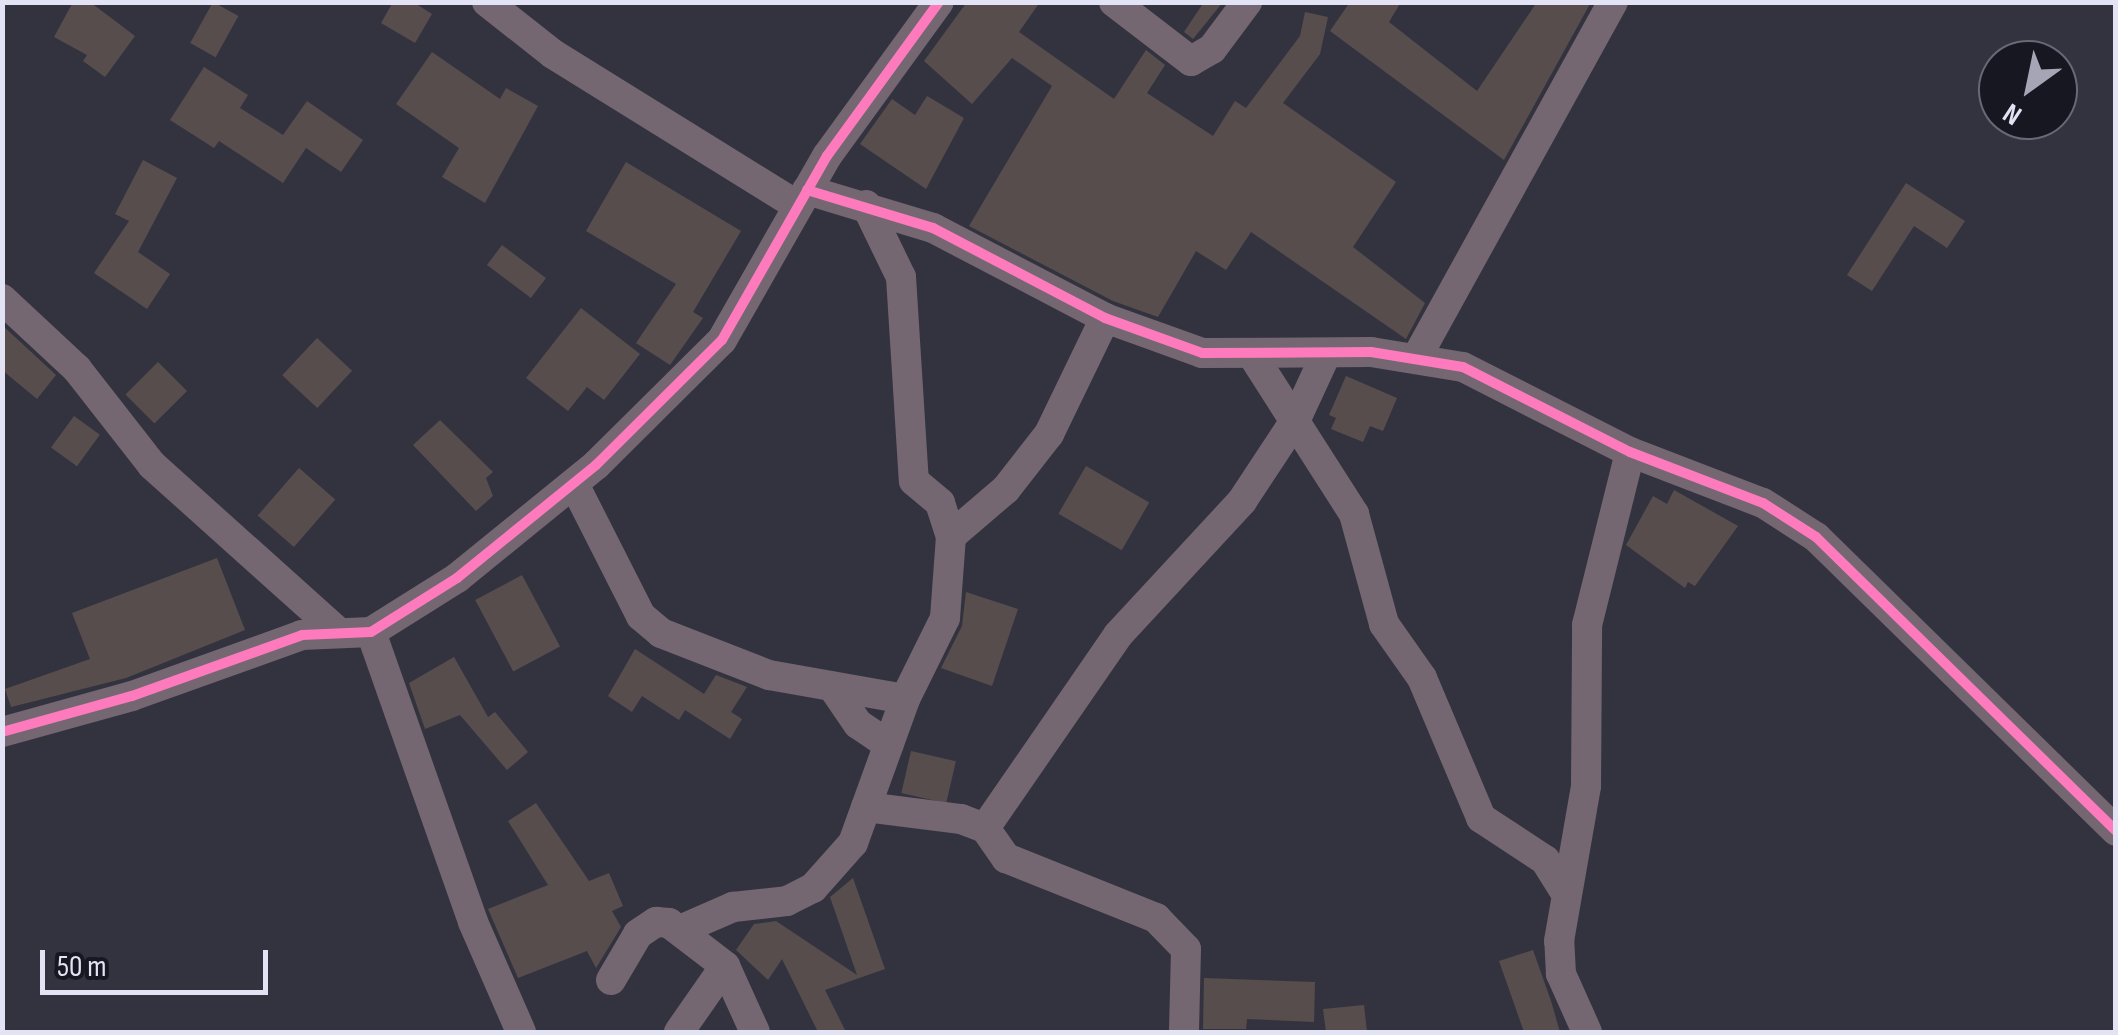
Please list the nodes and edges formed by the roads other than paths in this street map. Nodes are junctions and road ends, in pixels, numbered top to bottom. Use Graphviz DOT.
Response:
graph roads {
  1 [pos="487,2"];
  2 [pos="939,2"];
  3 [pos="1114,2"];
  4 [pos="1247,2"];
  5 [pos="1613,2"];
  6 [pos="802,197"];
  7 [pos="866,205"];
  8 [pos="2,299"];
  9 [pos="1105,318"];
  10 [pos="1326,354"];
  11 [pos="1418,355"];
  12 [pos="1253,356"];
  13 [pos="1296,419"];
  14 [pos="1630,452"];
  15 [pos="574,484"];
  16 [pos="951,536"];
  17 [pos="338,632"];
  18 [pos="371,632"];
  19 [pos="834,689"];
  20 [pos="906,699"];
  21 [pos="2,732"];
  22 [pos="889,744"];
  23 [pos="866,807"];
  24 [pos="985,828"];
  25 [pos="2116,832"];
  26 [pos="1566,893"];
  27 [pos="680,930"];
  28 [pos="725,966"];
  29 [pos="612,980"];
  30 [pos="521,1032"];
  31 [pos="680,1032"];
  32 [pos="755,1032"];
  33 [pos="1184,1032"];
  34 [pos="1586,1032"];
  1 -- 6 [label="street"];
  2 -- 6 [label="street"];
  3 -- 4 [label="street"];
  5 -- 11 [label="street"];
  6 -- 7 [label="street"];
  6 -- 15 [label="street"];
  7 -- 9 [label="street"];
  7 -- 16 [label="street"];
  8 -- 17 [label="street"];
  9 -- 12 [label="street"];
  9 -- 16 [label="street"];
  10 -- 11 [label="street"];
  10 -- 12 [label="street"];
  10 -- 13 [label="street"];
  11 -- 14 [label="street"];
  12 -- 13 [label="street"];
  13 -- 24 [label="street"];
  13 -- 26 [label="street"];
  14 -- 25 [label="street"];
  14 -- 26 [label="street"];
  15 -- 18 [label="street"];
  15 -- 19 [label="street"];
  16 -- 20 [label="street"];
  17 -- 18 [label="street"];
  17 -- 21 [label="street"];
  18 -- 30 [label="street"];
  19 -- 20 [label="street"];
  19 -- 22 [label="street"];
  20 -- 22 [label="street"];
  22 -- 23 [label="street"];
  23 -- 24 [label="street"];
  23 -- 27 [label="street"];
  24 -- 33 [label="street"];
  26 -- 34 [label="street"];
  27 -- 28 [label="street"];
  27 -- 29 [label="street"];
  28 -- 31 [label="street"];
  28 -- 32 [label="street"];
}
